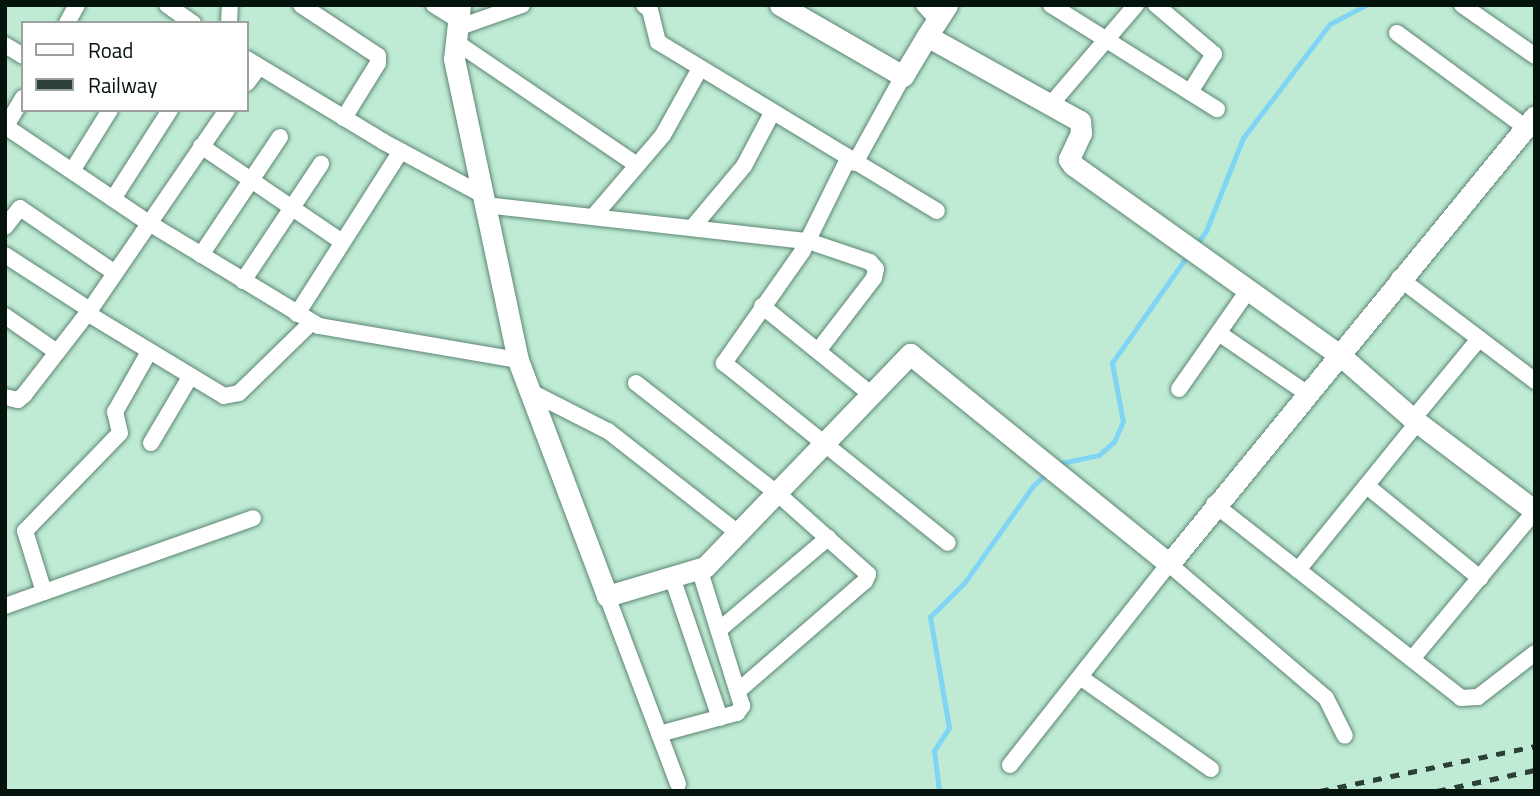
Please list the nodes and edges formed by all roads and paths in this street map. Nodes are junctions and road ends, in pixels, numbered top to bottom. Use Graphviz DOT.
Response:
graph roads {
  1 [pos="77,5"];
  2 [pos="167,5"];
  3 [pos="301,5"];
  4 [pos="434,5"];
  5 [pos="522,5"];
  6 [pos="780,5"];
  7 [pos="1051,5"];
  8 [pos="1136,5"];
  9 [pos="1156,5"];
  10 [pos="1462,5"];
  11 [pos="651,9"];
  12 [pos="934,16"];
  13 [pos="67,21"];
  14 [pos="190,21"];
  15 [pos="458,24"];
  16 [pos="1397,33"];
  17 [pos="1107,41"];
  18 [pos="5,45"];
  19 [pos="21,55"];
  20 [pos="1534,55"];
  21 [pos="253,63"];
  22 [pos="699,70"];
  23 [pos="903,76"];
  24 [pos="1190,92"];
  25 [pos="21,101"];
  26 [pos="1052,103"];
  27 [pos="1217,109"];
  28 [pos="109,112"];
  29 [pos="169,112"];
  30 [pos="226,112"];
  31 [pos="772,113"];
  32 [pos="344,118"];
  33 [pos="1530,122"];
  34 [pos="6,126"];
  35 [pos="280,137"];
  36 [pos="201,146"];
  37 [pos="401,151"];
  38 [pos="852,161"];
  39 [pos="321,164"];
  40 [pos="637,165"];
  41 [pos="72,171"];
  42 [pos="252,180"];
  43 [pos="113,199"];
  44 [pos="484,200"];
  45 [pos="293,208"];
  46 [pos="937,211"];
  47 [pos="593,217"];
  48 [pos="149,223"];
  49 [pos="5,227"];
  50 [pos="692,228"];
  51 [pos="341,241"];
  52 [pos="808,241"];
  53 [pos="5,255"];
  54 [pos="201,255"];
  55 [pos="115,273"];
  56 [pos="1399,278"];
  57 [pos="243,281"];
  58 [pos="1249,289"];
  59 [pos="762,306"];
  60 [pos="88,311"];
  61 [pos="297,314"];
  62 [pos="5,316"];
  63 [pos="312,323"];
  64 [pos="1220,334"];
  65 [pos="1479,339"];
  66 [pos="818,351"];
  67 [pos="57,352"];
  68 [pos="149,352"];
  69 [pos="1341,356"];
  70 [pos="518,360"];
  71 [pos="190,377"];
  72 [pos="1535,381"];
  73 [pos="636,383"];
  74 [pos="1180,389"];
  75 [pos="529,391"];
  76 [pos="1308,394"];
  77 [pos="872,395"];
  78 [pos="5,397"];
  79 [pos="1416,420"];
  80 [pos="826,442"];
  81 [pos="151,443"];
  82 [pos="1367,486"];
  83 [pos="776,493"];
  84 [pos="1214,504"];
  85 [pos="1535,511"];
  86 [pos="253,518"];
  87 [pos="738,533"];
  88 [pos="828,537"];
  89 [pos="948,543"];
  90 [pos="1169,564"];
  91 [pos="699,568"];
  92 [pos="1298,570"];
  93 [pos="672,577"];
  94 [pos="1480,578"];
  95 [pos="44,592"];
  96 [pos="607,596"];
  97 [pos="5,606"];
  98 [pos="719,630"];
  99 [pos="1535,653"];
  100 [pos="1412,659"];
  101 [pos="1080,677"];
  102 [pos="738,691"];
  103 [pos="720,718"];
  104 [pos="659,734"];
  105 [pos="1345,736"];
  106 [pos="1010,765"];
  107 [pos="1211,769"];
  108 [pos="678,784"];
  1 -- 13 [label="street"];
  2 -- 14 [label="street"];
  3 -- 32 [label="street"];
  4 -- 15 [label="street"];
  5 -- 15 [label="street"];
  6 -- 23 [label="street"];
  7 -- 17 [label="street"];
  8 -- 17 [label="street"];
  9 -- 24 [label="street"];
  10 -- 20 [label="street"];
  11 -- 22 [label="street"];
  12 -- 23 [label="street"];
  12 -- 26 [label="street"];
  15 -- 40 [label="street"];
  15 -- 44 [label="street"];
  16 -- 33 [label="street"];
  17 -- 24 [label="street"];
  17 -- 26 [label="street"];
  18 -- 19 [label="street"];
  21 -- 32 [label="street"];
  22 -- 31 [label="street"];
  22 -- 40 [label="street"];
  23 -- 38 [label="street"];
  24 -- 27 [label="street"];
  25 -- 34 [label="street"];
  26 -- 58 [label="street"];
  28 -- 41 [label="street"];
  29 -- 43 [label="street"];
  30 -- 36 [label="street"];
  31 -- 38 [label="street"];
  31 -- 50 [label="street"];
  32 -- 37 [label="street"];
  33 -- 56 [label="street"];
  34 -- 41 [label="street"];
  35 -- 42 [label="street"];
  36 -- 42 [label="street"];
  36 -- 48 [label="street"];
  37 -- 44 [label="street"];
  37 -- 51 [label="street"];
  38 -- 46 [label="street"];
  38 -- 52 [label="street"];
  39 -- 45 [label="street"];
  40 -- 47 [label="street"];
  41 -- 43 [label="street"];
  42 -- 45 [label="street"];
  42 -- 54 [label="street"];
  43 -- 48 [label="street"];
  44 -- 47 [label="street"];
  44 -- 70 [label="street"];
  45 -- 51 [label="street"];
  45 -- 57 [label="street"];
  47 -- 50 [label="street"];
  48 -- 54 [label="street"];
  48 -- 55 [label="street"];
  49 -- 55 [label="street"];
  50 -- 52 [label="street"];
  51 -- 61 [label="street"];
  52 -- 59 [label="street"];
  52 -- 66 [label="street"];
  53 -- 60 [label="street"];
  54 -- 57 [label="street"];
  55 -- 60 [label="street"];
  56 -- 65 [label="street"];
  56 -- 69 [label="street"];
  57 -- 61 [label="street"];
  58 -- 64 [label="street"];
  58 -- 69 [label="street"];
  59 -- 66 [label="street"];
  59 -- 80 [label="street"];
  60 -- 67 [label="street"];
  60 -- 68 [label="street"];
  61 -- 63 [label="street"];
  62 -- 67 [label="street"];
  63 -- 70 [label="street"];
  63 -- 71 [label="street"];
  64 -- 74 [label="street"];
  64 -- 76 [label="street"];
  65 -- 72 [label="street"];
  65 -- 79 [label="street"];
  66 -- 77 [label="street"];
  67 -- 78 [label="street"];
  68 -- 71 [label="street"];
  68 -- 95 [label="street"];
  69 -- 76 [label="street"];
  69 -- 79 [label="street"];
  70 -- 75 [label="street"];
  71 -- 81 [label="street"];
  73 -- 83 [label="street"];
  75 -- 87 [label="street"];
  75 -- 96 [label="street"];
  76 -- 84 [label="street"];
  77 -- 80 [label="street"];
  77 -- 90 [label="street"];
  79 -- 82 [label="street"];
  79 -- 85 [label="street"];
  80 -- 83 [label="street"];
  80 -- 89 [label="street"];
  82 -- 92 [label="street"];
  82 -- 94 [label="street"];
  83 -- 87 [label="street"];
  83 -- 88 [label="street"];
  84 -- 90 [label="street"];
  84 -- 92 [label="street"];
  85 -- 94 [label="street"];
  86 -- 95 [label="street"];
  87 -- 91 [label="street"];
  88 -- 98 [label="street"];
  88 -- 102 [label="street"];
  90 -- 101 [label="street"];
  90 -- 105 [label="street"];
  91 -- 93 [label="street"];
  91 -- 98 [label="street"];
  92 -- 100 [label="street"];
  93 -- 96 [label="street"];
  93 -- 103 [label="street"];
  94 -- 100 [label="street"];
  95 -- 97 [label="street"];
  96 -- 104 [label="street"];
  98 -- 102 [label="street"];
  99 -- 100 [label="street"];
  101 -- 106 [label="street"];
  101 -- 107 [label="street"];
  102 -- 103 [label="street"];
  103 -- 104 [label="street"];
  104 -- 108 [label="street"];
}
